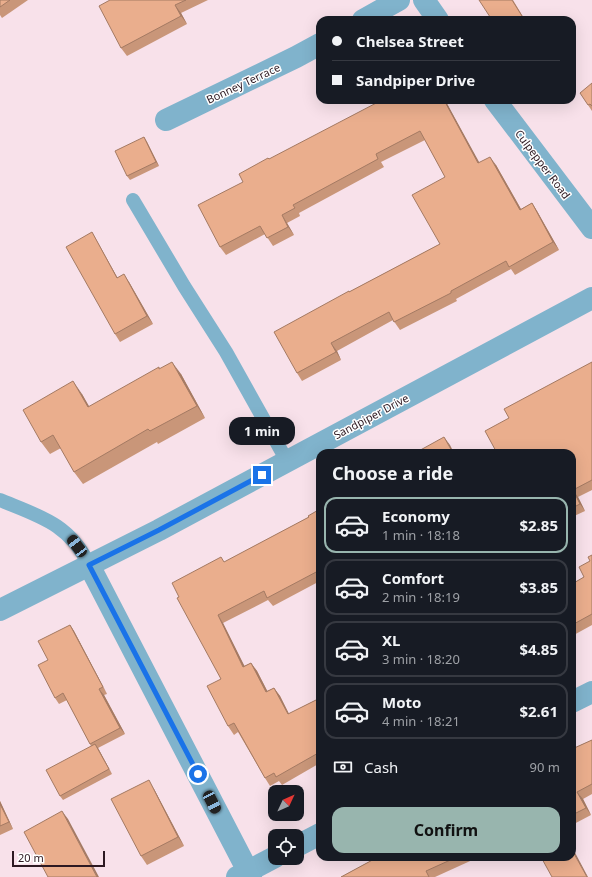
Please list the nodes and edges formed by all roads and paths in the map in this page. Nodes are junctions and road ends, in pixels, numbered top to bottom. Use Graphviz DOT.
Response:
graph roads {
  1 [pos="399,0"];
  2 [pos="424,0"];
  3 [pos="370,16"];
  4 [pos="435,16"];
  5 [pos="316,46"];
  6 [pos="498,104"];
  7 [pos="166,120"];
  8 [pos="133,200"];
  9 [pos="592,228"];
  10 [pos="592,298"];
  11 [pos="287,461"];
  12 [pos="0,500"];
  13 [pos="89,565"];
  14 [pos="0,610"];
  15 [pos="592,692"];
  16 [pos="576,700"];
  17 [pos="316,836"];
  18 [pos="304,842"];
  19 [pos="268,861"];
  20 [pos="245,875"];
  1 -- 3 [label="street"];
  2 -- 4 [label="street"];
  5 -- 7 [label="street, Bonney Terrace"];
  6 -- 9 [label="street, Culpepper Road"];
  8 -- 11 [label="lane"];
  10 -- 11 [label="street, Sandpiper Drive"];
  11 -- 13 [label="street, Sandpiper Drive"];
  12 -- 13 [label="lane"];
  13 -- 14 [label="street, Sandpiper Drive"];
  13 -- 20 [label="street"];
  15 -- 16 [label="street"];
  17 -- 18 [label="street"];
  19 -- 20 [label="street"];
}
